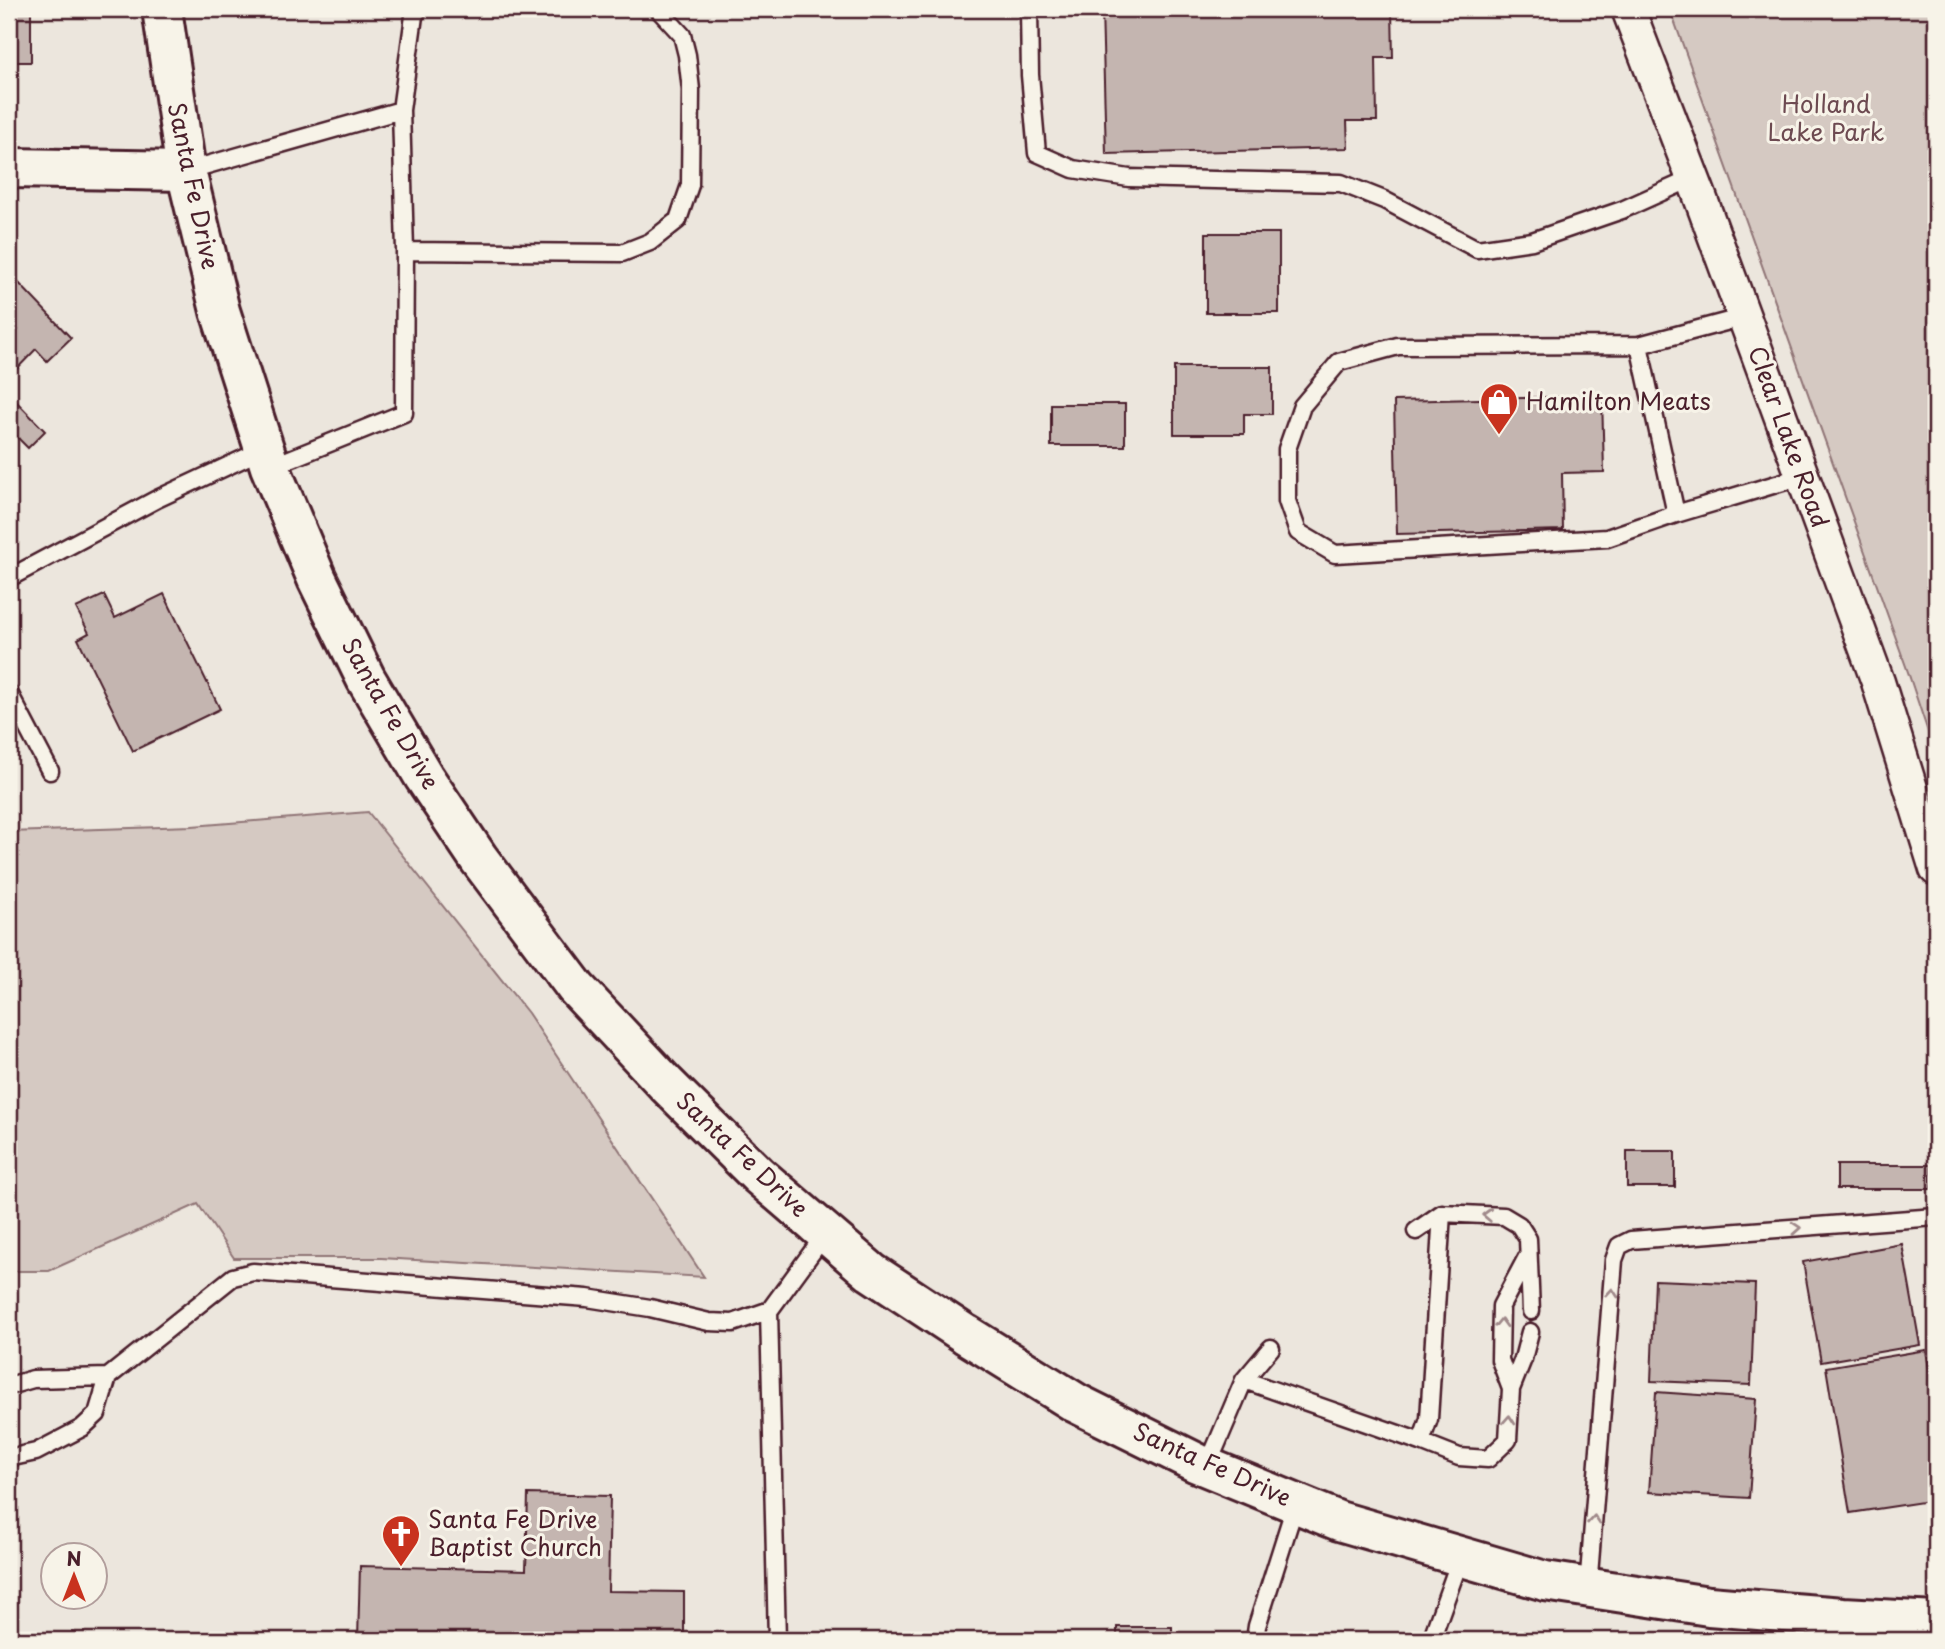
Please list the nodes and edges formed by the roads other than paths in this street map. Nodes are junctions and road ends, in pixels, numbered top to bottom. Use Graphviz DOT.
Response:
graph roads {
  1 [pos="162,9"];
  2 [pos="419,9"];
  3 [pos="658,9"];
  4 [pos="1028,9"];
  5 [pos="1628,9"];
  6 [pos="401,110"];
  7 [pos="9,168"];
  8 [pos="186,171"];
  9 [pos="1693,178"];
  10 [pos="405,251"];
  11 [pos="1744,317"];
  12 [pos="1639,345"];
  13 [pos="267,458"];
  14 [pos="1803,476"];
  15 [pos="1676,514"];
  16 [pos="9,578"];
  17 [pos="9,693"];
  18 [pos="50,771"];
  19 [pos="1936,869"];
  20 [pos="1442,1213"];
  21 [pos="1936,1217"];
  22 [pos="1416,1231"];
  23 [pos="825,1233"];
  24 [pos="1528,1255"];
  25 [pos="770,1310"];
  26 [pos="1531,1311"];
  27 [pos="1530,1332"];
  28 [pos="1271,1348"];
  29 [pos="108,1377"];
  30 [pos="1244,1380"];
  31 [pos="9,1386"];
  32 [pos="1511,1389"];
  33 [pos="1421,1443"];
  34 [pos="9,1456"];
  35 [pos="1207,1467"];
  36 [pos="1296,1503"];
  37 [pos="1461,1557"];
  38 [pos="1588,1588"];
  39 [pos="1936,1622"];
  40 [pos="777,1640"];
  41 [pos="1255,1640"];
  42 [pos="1431,1640"];
  1 -- 8 [label="main road, Santa Fe Drive"];
  2 -- 6 [label="lane"];
  3 -- 10 [label="lane"];
  4 -- 9 [label="lane"];
  5 -- 9 [label="street, Clear Lake Road"];
  6 -- 8 [label="lane"];
  6 -- 10 [label="lane"];
  7 -- 8 [label="main road"];
  8 -- 13 [label="main road, Santa Fe Drive"];
  9 -- 11 [label="street, Clear Lake Road"];
  10 -- 13 [label="lane"];
  11 -- 12 [label="lane"];
  11 -- 14 [label="street, Clear Lake Road"];
  12 -- 15 [label="lane"];
  12 -- 15 [label="lane"];
  13 -- 16 [label="lane"];
  13 -- 23 [label="main road, Santa Fe Drive"];
  14 -- 15 [label="lane"];
  14 -- 19 [label="street, Clear Lake Road"];
  17 -- 18 [label="lane"];
  20 -- 22 [label="lane"];
  24 -- 20 [label="lane, one-way"];
  20 -- 33 [label="lane"];
  38 -- 21 [label="lane, one-way"];
  23 -- 25 [label="lane"];
  23 -- 35 [label="main road, Santa Fe Drive"];
  24 -- 26 [label="lane"];
  32 -- 24 [label="lane, one-way"];
  25 -- 29 [label="lane"];
  25 -- 40 [label="lane"];
  27 -- 32 [label="lane"];
  28 -- 30 [label="lane"];
  29 -- 31 [label="lane"];
  29 -- 34 [label="lane"];
  30 -- 33 [label="lane"];
  30 -- 35 [label="lane"];
  33 -- 32 [label="lane, one-way"];
  35 -- 36 [label="main road, Santa Fe Drive"];
  36 -- 37 [label="main road, Santa Fe Drive"];
  36 -- 41 [label="lane"];
  37 -- 38 [label="main road, Santa Fe Drive"];
  37 -- 42 [label="lane"];
  38 -- 39 [label="main road, Santa Fe Drive"];
}
